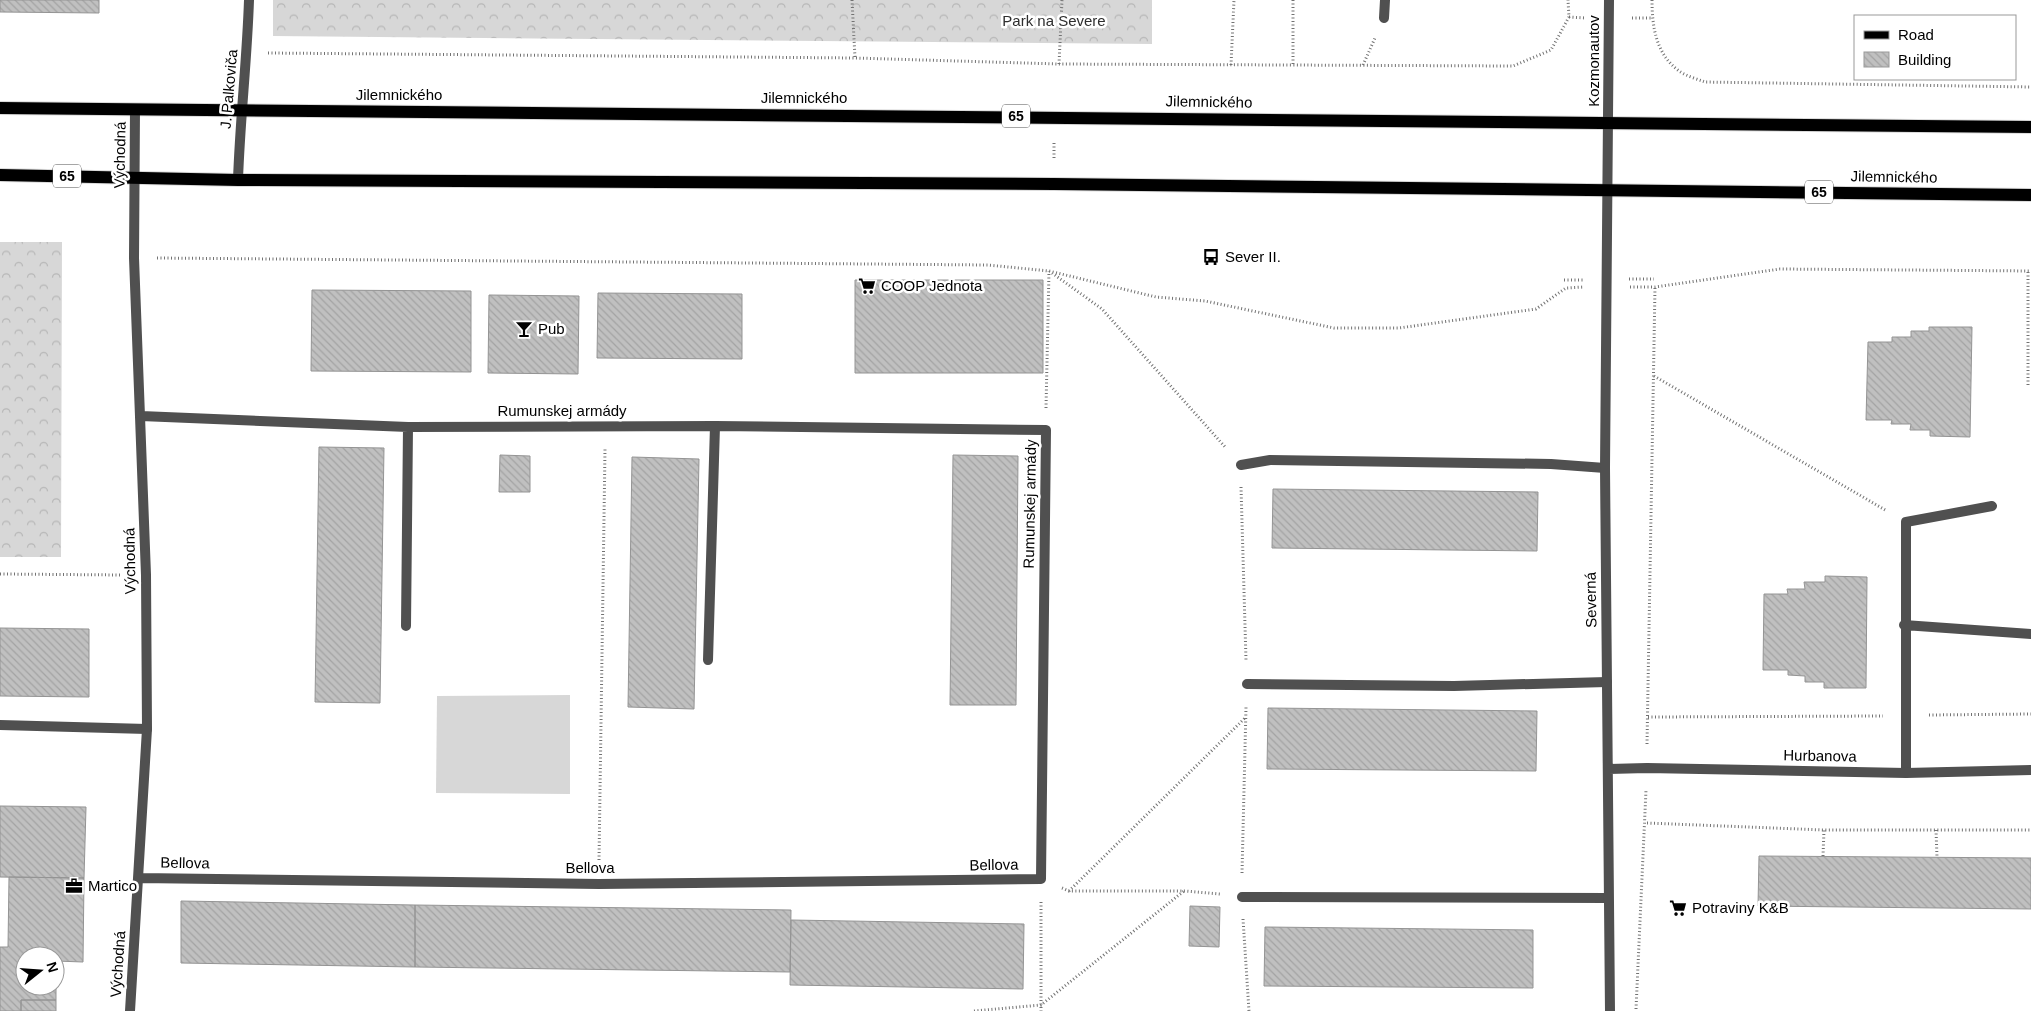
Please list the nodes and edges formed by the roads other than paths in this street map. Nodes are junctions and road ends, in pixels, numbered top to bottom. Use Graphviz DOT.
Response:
graph roads {
  1 [pos="249,0"];
  2 [pos="1385,0"];
  3 [pos="1609,0"];
  4 [pos="1384,18"];
  5 [pos="0,108"];
  6 [pos="135,109"];
  7 [pos="241,110"];
  8 [pos="1608,123"];
  9 [pos="2031,127"];
  10 [pos="0,176"];
  11 [pos="134,177"];
  12 [pos="238,180"];
  13 [pos="1608,190"];
  14 [pos="2031,194"];
  15 [pos="141,416"];
  16 [pos="408,426"];
  17 [pos="715,426"];
  18 [pos="1241,465"];
  19 [pos="1605,468"];
  20 [pos="1992,506"];
  21 [pos="1904,625"];
  22 [pos="406,626"];
  23 [pos="2031,634"];
  24 [pos="708,660"];
  25 [pos="1607,682"];
  26 [pos="1247,684"];
  27 [pos="0,725"];
  28 [pos="147,729"];
  29 [pos="1609,769"];
  30 [pos="2031,770"];
  31 [pos="1906,773"];
  32 [pos="138,878"];
  33 [pos="1041,879"];
  34 [pos="1242,896"];
  35 [pos="1607,898"];
  36 [pos="130,1011"];
  37 [pos="1610,1011"];
  1 -- 7 [label="street, J. Palkoviča"];
  2 -- 4 [label="street"];
  3 -- 8 [label="street, Kozmonautov"];
  5 -- 6 [label="main road, Jilemnického / 65"];
  6 -- 7 [label="main road, Jilemnického / 65"];
  6 -- 11 [label="street, Východná"];
  7 -- 8 [label="main road, Jilemnického / 65"];
  7 -- 12 [label="street, J. Palkoviča"];
  8 -- 9 [label="main road, Jilemnického / 65"];
  8 -- 13 [label="street"];
  10 -- 11 [label="main road, Jilemnického / 65"];
  11 -- 12 [label="main road, Jilemnického / 65"];
  11 -- 15 [label="street, Východná"];
  12 -- 13 [label="main road, Jilemnického / 65"];
  13 -- 14 [label="main road, Jilemnického / 65"];
  13 -- 19 [label="street, Severná"];
  15 -- 16 [label="street, Rumunskej armády"];
  15 -- 28 [label="street, Východná"];
  16 -- 17 [label="street, Rumunskej armády"];
  16 -- 22 [label="street"];
  17 -- 24 [label="street"];
  17 -- 33 [label="street, Rumunskej armády"];
  18 -- 19 [label="street"];
  19 -- 25 [label="street, Severná"];
  20 -- 21 [label="street"];
  21 -- 23 [label="street"];
  21 -- 31 [label="street"];
  25 -- 26 [label="street"];
  25 -- 29 [label="street, Severná"];
  27 -- 28 [label="street"];
  28 -- 32 [label="street, Východná"];
  29 -- 31 [label="street, Hurbanova"];
  29 -- 35 [label="street, Severná"];
  30 -- 31 [label="street, Hurbanova"];
  32 -- 33 [label="street, Bellova"];
  32 -- 36 [label="street, Východná"];
  34 -- 35 [label="street"];
  35 -- 37 [label="street, Severná"];
}
